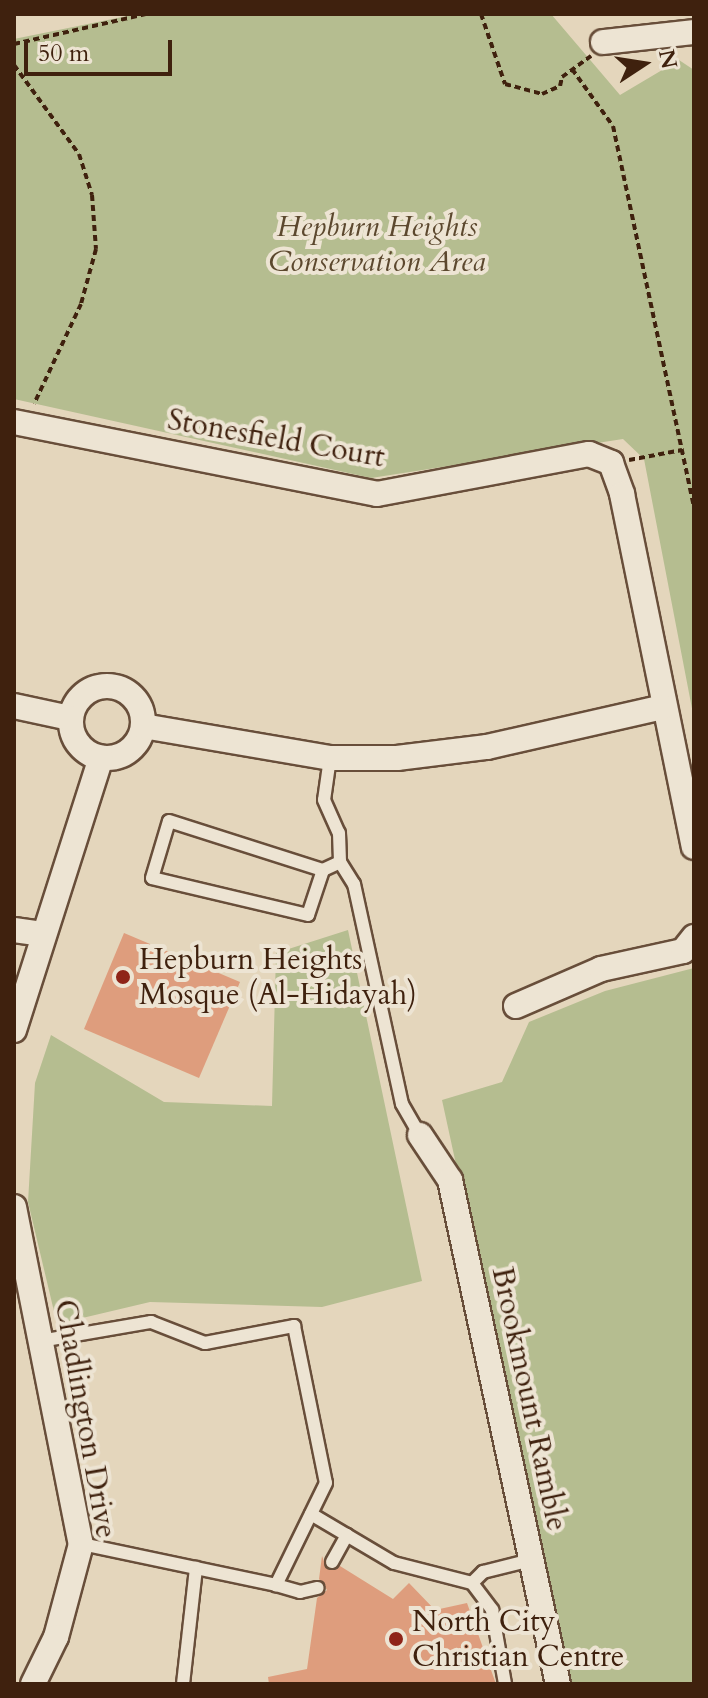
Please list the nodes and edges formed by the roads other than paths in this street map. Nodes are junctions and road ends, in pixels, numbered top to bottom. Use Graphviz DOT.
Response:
graph roads {
  1 [pos="694,32"];
  2 [pos="603,42"];
  3 [pos="19,423"];
  4 [pos="14,706"];
  5 [pos="663,707"];
  6 [pos="70,718"];
  7 [pos="143,726"];
  8 [pos="101,758"];
  9 [pos="330,758"];
  10 [pos="694,847"];
  11 [pos="340,862"];
  12 [pos="323,870"];
  13 [pos="14,930"];
  14 [pos="44,934"];
  15 [pos="694,937"];
  16 [pos="516,1006"];
  17 [pos="14,1030"];
  18 [pos="420,1135"];
  19 [pos="14,1207"];
  20 [pos="40,1341"];
  21 [pos="311,1514"];
  22 [pos="347,1535"];
  23 [pos="81,1544"];
  24 [pos="531,1560"];
  25 [pos="332,1562"];
  26 [pos="196,1568"];
  27 [pos="472,1583"];
  28 [pos="276,1585"];
  29 [pos="318,1588"];
  30 [pos="33,1684"];
  31 [pos="183,1684"];
  32 [pos="505,1684"];
  33 [pos="558,1684"];
  1 -- 2 [label="street"];
  3 -- 5 [label="street, Stonesfield Court"];
  4 -- 6 [label="street"];
  5 -- 9 [label="street"];
  5 -- 10 [label="street"];
  6 -- 7 [label="street"];
  6 -- 8 [label="street"];
  7 -- 8 [label="street"];
  7 -- 9 [label="street"];
  8 -- 14 [label="street"];
  9 -- 11 [label="lane"];
  11 -- 12 [label="lane"];
  11 -- 18 [label="lane"];
  12 -- 12 [label="lane"];
  13 -- 14 [label="street"];
  14 -- 17 [label="street"];
  15 -- 16 [label="street"];
  18 -- 24 [label="street, Brookmount Ramble"];
  19 -- 20 [label="street, Chadlington Drive"];
  20 -- 21 [label="lane"];
  20 -- 23 [label="street, Chadlington Drive"];
  21 -- 22 [label="lane"];
  21 -- 28 [label="lane"];
  22 -- 25 [label="lane"];
  22 -- 27 [label="lane"];
  23 -- 26 [label="lane"];
  23 -- 30 [label="street, Chadlington Drive"];
  24 -- 27 [label="lane"];
  24 -- 33 [label="street, Brookmount Ramble"];
  26 -- 28 [label="lane"];
  26 -- 31 [label="lane"];
  27 -- 32 [label="lane"];
  28 -- 29 [label="lane"];
}
